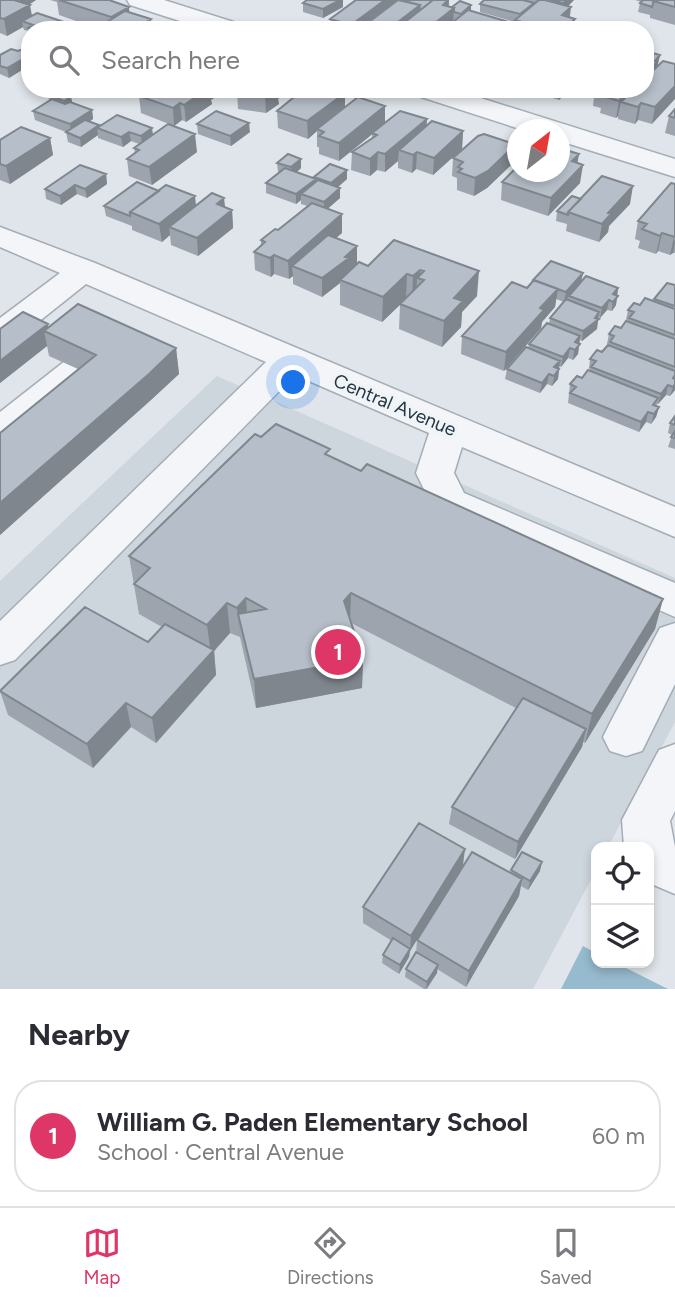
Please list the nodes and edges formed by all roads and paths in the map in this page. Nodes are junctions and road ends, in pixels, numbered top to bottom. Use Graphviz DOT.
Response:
graph roads {
  1 [pos="139,0"];
  2 [pos="206,21"];
  3 [pos="452,98"];
  4 [pos="518,119"];
  5 [pos="570,135"];
  6 [pos="675,168"];
  7 [pos="0,236"];
  8 [pos="84,270"];
  9 [pos="159,303"];
  10 [pos="130,327"];
  11 [pos="0,335"];
  12 [pos="289,360"];
  13 [pos="77,369"];
  14 [pos="449,428"];
  15 [pos="0,431"];
  16 [pos="675,523"];
  17 [pos="675,601"];
  18 [pos="675,640"];
  19 [pos="0,648"];
  20 [pos="626,737"];
  21 [pos="675,764"];
  22 [pos="675,871"];
  1 -- 2 [label="street"];
  3 -- 4 [label="street"];
  5 -- 6 [label="street"];
  7 -- 8 [label="street, Central Avenue"];
  8 -- 9 [label="street, Central Avenue"];
  8 -- 11 [label="street"];
  9 -- 10 [label="street"];
  9 -- 12 [label="street, Central Avenue"];
  12 -- 14 [label="street, Central Avenue"];
  12 -- 19 [label="street"];
  13 -- 15 [label="street"];
  14 -- 16 [label="street, Central Avenue"];
  14 -- 17 [label="street"];
  18 -- 20 [label="street"];
  21 -- 22 [label="street"];
}
